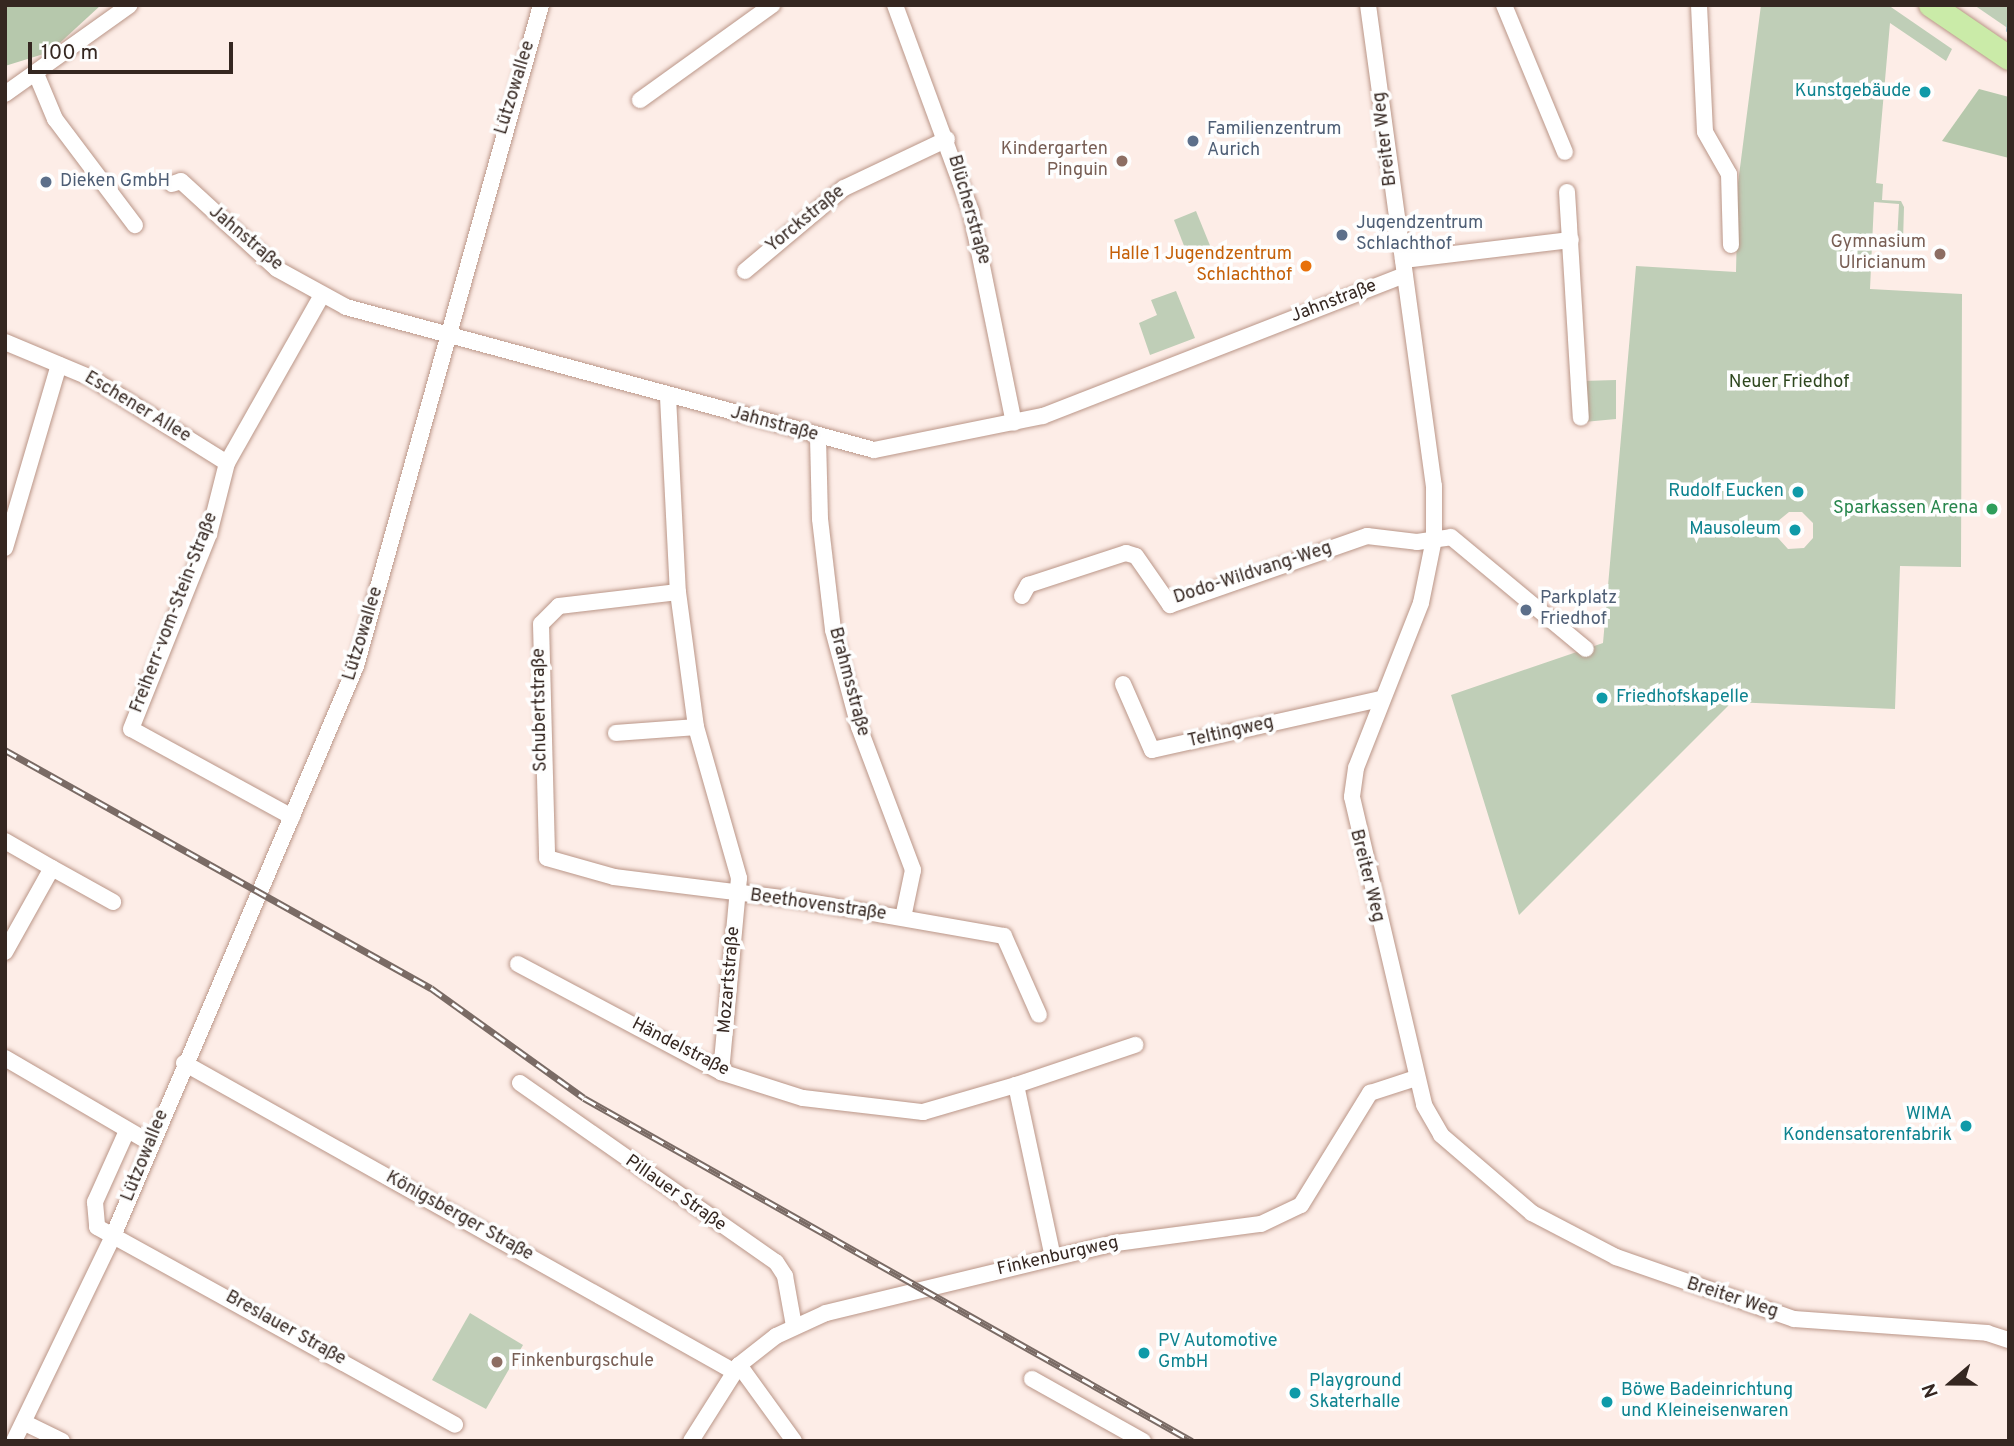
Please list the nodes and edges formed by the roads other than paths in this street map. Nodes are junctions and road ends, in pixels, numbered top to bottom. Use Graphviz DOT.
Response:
graph roads {
  1 [pos="130,5"];
  2 [pos="541,5"];
  3 [pos="772,5"];
  4 [pos="895,5"];
  5 [pos="1368,5"];
  6 [pos="1504,5"];
  7 [pos="1699,5"];
  8 [pos="1931,5"];
  9 [pos="2009,58"];
  10 [pos="37,76"];
  11 [pos="5,94"];
  12 [pos="640,100"];
  13 [pos="947,139"];
  14 [pos="1565,152"];
  15 [pos="172,184"];
  16 [pos="1567,192"];
  17 [pos="135,225"];
  18 [pos="1571,240"];
  19 [pos="1731,245"];
  20 [pos="1404,267"];
  21 [pos="745,271"];
  22 [pos="321,297"];
  23 [pos="449,338"];
  24 [pos="5,342"];
  25 [pos="60,365"];
  26 [pos="668,397"];
  27 [pos="1581,418"];
  28 [pos="1014,423"];
  29 [pos="818,437"];
  30 [pos="227,463"];
  31 [pos="10,505"];
  32 [pos="1434,539"];
  33 [pos="5,548"];
  34 [pos="678,592"];
  35 [pos="1021,596"];
  36 [pos="1586,649"];
  37 [pos="1123,684"];
  38 [pos="1381,699"];
  39 [pos="696,727"];
  40 [pos="616,733"];
  41 [pos="292,817"];
  42 [pos="5,841"];
  43 [pos="547,858"];
  44 [pos="52,868"];
  45 [pos="738,894"];
  46 [pos="113,902"];
  47 [pos="903,918"];
  48 [pos="5,952"];
  49 [pos="518,964"];
  50 [pos="1039,1016"];
  51 [pos="1135,1045"];
  52 [pos="5,1058"];
  53 [pos="184,1063"];
  54 [pos="722,1072"];
  55 [pos="1416,1078"];
  56 [pos="520,1083"];
  57 [pos="1016,1085"];
  58 [pos="126,1133"];
  59 [pos="152,1144"];
  60 [pos="113,1236"];
  61 [pos="1053,1257"];
  62 [pos="794,1326"];
  63 [pos="2009,1340"];
  64 [pos="736,1368"];
  65 [pos="1032,1379"];
  66 [pos="25,1423"];
  67 [pos="456,1425"];
  68 [pos="13,1441"];
  69 [pos="62,1441"];
  70 [pos="691,1441"];
  71 [pos="794,1441"];
  72 [pos="1143,1441"];
  1 -- 10 [label="street"];
  2 -- 23 [label="street, Lützowallee"];
  3 -- 12 [label="street"];
  4 -- 13 [label="street, Blücherstraße"];
  5 -- 20 [label="street, Breiter Weg"];
  6 -- 14 [label="street"];
  7 -- 19 [label="street"];
  8 -- 9 [label="main road"];
  10 -- 11 [label="street"];
  10 -- 17 [label="street"];
  13 -- 21 [label="street, Yorckstraße"];
  13 -- 28 [label="street, Blücherstraße"];
  15 -- 22 [label="street, Jahnstraße"];
  16 -- 18 [label="street"];
  18 -- 20 [label="street, Jahnstraße"];
  18 -- 27 [label="street"];
  20 -- 28 [label="street, Jahnstraße"];
  20 -- 32 [label="street, Breiter Weg"];
  22 -- 23 [label="street, Jahnstraße"];
  22 -- 30 [label="street, Freiherr-vom-Stein-Straße"];
  23 -- 26 [label="street, Jahnstraße"];
  23 -- 41 [label="street, Lützowallee"];
  24 -- 25 [label="street, Eschener Allee"];
  25 -- 30 [label="street, Eschener Allee"];
  25 -- 31 [label="street"];
  26 -- 29 [label="street, Jahnstraße"];
  26 -- 34 [label="street, Mozartstraße"];
  28 -- 29 [label="street, Jahnstraße"];
  29 -- 47 [label="street, Brahmsstraße"];
  30 -- 41 [label="street, Freiherr-vom-Stein-Straße"];
  31 -- 33 [label="street"];
  32 -- 35 [label="street, Dodo-Wildvang-Weg"];
  32 -- 36 [label="street"];
  32 -- 38 [label="street, Breiter Weg"];
  34 -- 39 [label="street, Mozartstraße"];
  34 -- 43 [label="street, Schubertstraße"];
  37 -- 38 [label="street, Teltingweg"];
  38 -- 55 [label="street, Breiter Weg"];
  39 -- 40 [label="street"];
  39 -- 45 [label="street, Mozartstraße"];
  41 -- 53 [label="street, Lützowallee"];
  42 -- 44 [label="street"];
  43 -- 45 [label="street, Beethovenstraße"];
  44 -- 46 [label="street"];
  44 -- 48 [label="street"];
  45 -- 47 [label="street, Beethovenstraße"];
  45 -- 54 [label="street, Mozartstraße"];
  47 -- 50 [label="street, Beethovenstraße"];
  49 -- 54 [label="street, Händelstraße"];
  51 -- 57 [label="street, Händelstraße"];
  52 -- 58 [label="street"];
  53 -- 59 [label="street, Lützowallee"];
  53 -- 64 [label="street, Königsberger Straße"];
  54 -- 57 [label="street, Händelstraße"];
  55 -- 61 [label="street, Finkenburgweg"];
  55 -- 63 [label="street, Breiter Weg"];
  56 -- 62 [label="street, Pillauer Straße"];
  57 -- 61 [label="street"];
  58 -- 59 [label="street"];
  58 -- 60 [label="street, Lützowallee"];
  59 -- 60 [label="street, Lützowallee"];
  60 -- 66 [label="street, Lützowallee"];
  60 -- 67 [label="street, Breslauer Straße"];
  61 -- 62 [label="street, Finkenburgweg"];
  62 -- 64 [label="street, Finkenburgweg"];
  64 -- 70 [label="street, Finkenburgweg"];
  64 -- 71 [label="street"];
  65 -- 72 [label="street"];
  66 -- 68 [label="street, Lützowallee"];
  66 -- 69 [label="street"];
}
